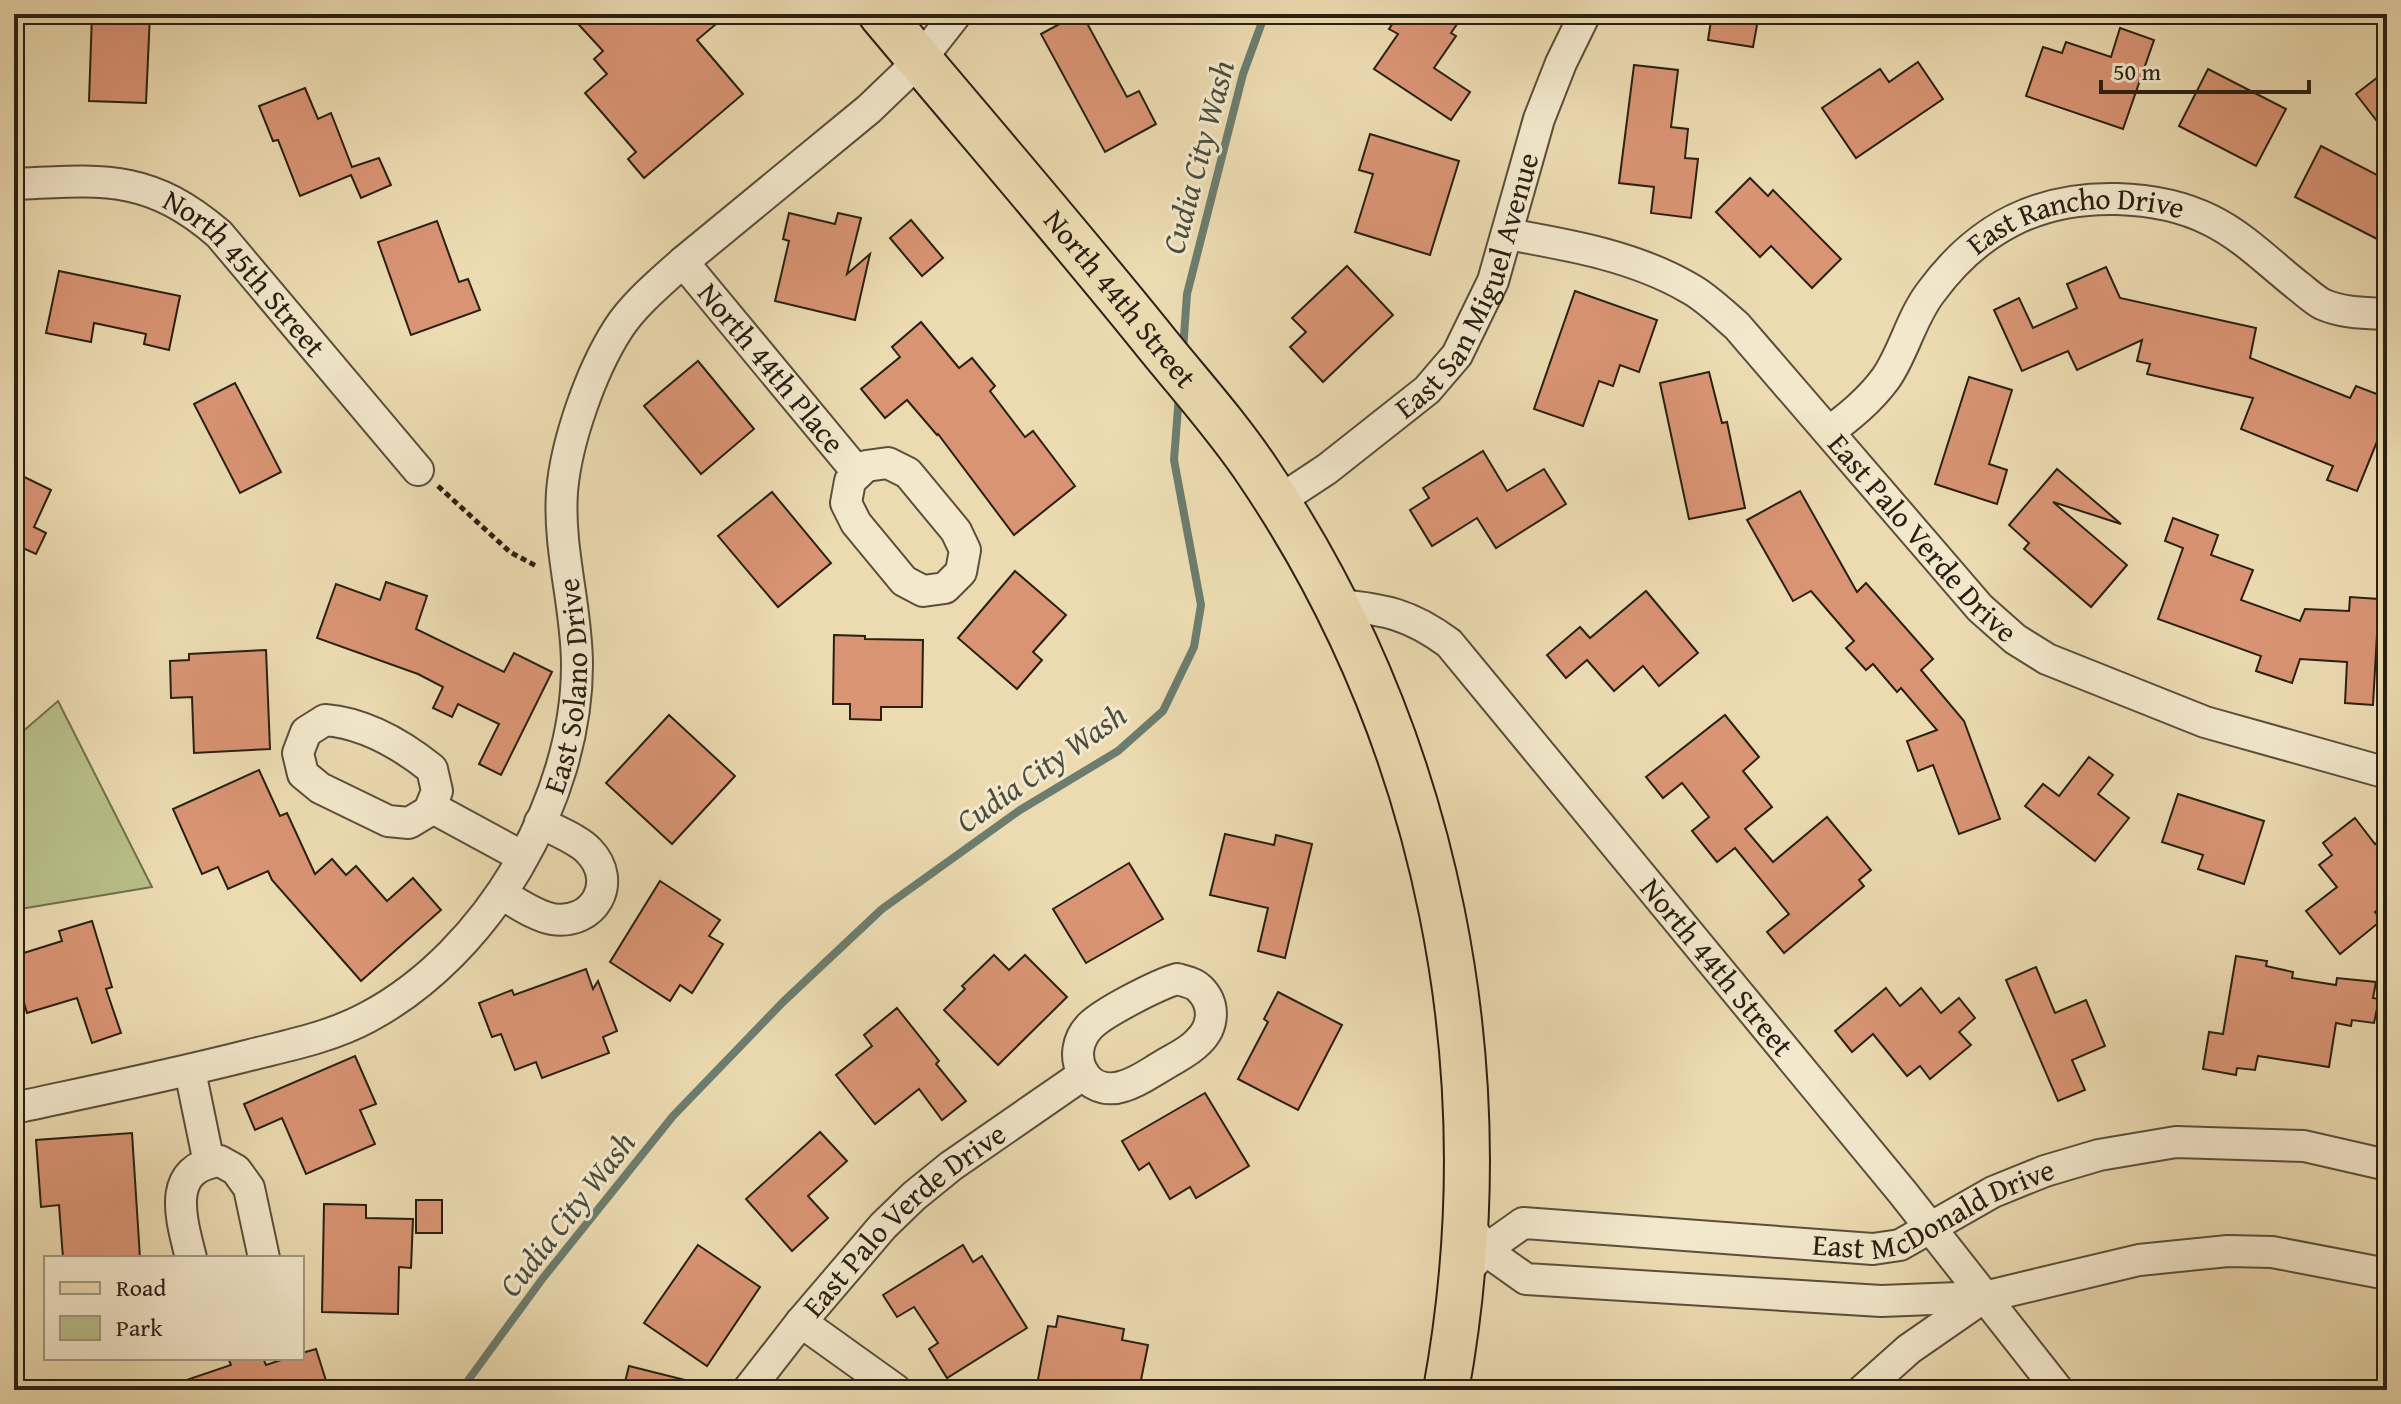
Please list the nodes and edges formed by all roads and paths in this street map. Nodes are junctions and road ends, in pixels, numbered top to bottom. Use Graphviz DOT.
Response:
graph roads {
  1 [pos="881,14"];
  2 [pos="956,14"];
  3 [pos="1585,14"];
  4 [pos="920,60"];
  5 [pos="14,184"];
  6 [pos="1507,234"];
  7 [pos="683,262"];
  8 [pos="2387,314"];
  9 [pos="1829,432"];
  10 [pos="418,470"];
  11 [pos="858,473"];
  12 [pos="1277,502"];
  13 [pos="571,592"];
  14 [pos="1334,604"];
  15 [pos="2387,773"];
  16 [pos="431,807"];
  17 [pos="540,822"];
  18 [pos="523,857"];
  19 [pos="501,894"];
  20 [pos="190,1071"];
  21 [pos="1084,1074"];
  22 [pos="14,1108"];
  23 [pos="209,1163"];
  24 [pos="2387,1165"];
  25 [pos="1930,1229"];
  26 [pos="1472,1249"];
  27 [pos="191,1256"];
  28 [pos="264,1256"];
  29 [pos="2387,1274"];
  30 [pos="1984,1297"];
  31 [pos="801,1322"];
  32 [pos="748,1390"];
  33 [pos="896,1390"];
  34 [pos="1446,1390"];
  35 [pos="1863,1390"];
  36 [pos="2058,1390"];
  1 -- 4 [label="main road, North 44th Street"];
  2 -- 4 [label="street, East Solano Drive"];
  3 -- 6 [label="street, East San Miguel Avenue"];
  4 -- 7 [label="street, East Solano Drive"];
  4 -- 12 [label="main road, North 44th Street"];
  5 -- 10 [label="street, North 45th Street"];
  6 -- 9 [label="street, East Palo Verde Drive"];
  6 -- 12 [label="street, East San Miguel Avenue"];
  7 -- 11 [label="street, North 44th Place"];
  7 -- 13 [label="street, East Solano Drive"];
  8 -- 9 [label="street, East Rancho Drive"];
  9 -- 15 [label="street, East Palo Verde Drive"];
  10 -- 13 [label="path"];
  12 -- 14 [label="main road, North 44th Street"];
  13 -- 17 [label="street, East Solano Drive"];
  14 -- 25 [label="street, North 44th Street"];
  14 -- 26 [label="main road, North 44th Street"];
  16 -- 18 [label="street"];
  17 -- 18 [label="street, East Solano Drive"];
  17 -- 19 [label="street"];
  18 -- 19 [label="street, East Solano Drive"];
  19 -- 20 [label="street, East Solano Drive"];
  20 -- 22 [label="street, East Solano Drive"];
  20 -- 23 [label="street"];
  21 -- 31 [label="street, East Palo Verde Drive"];
  23 -- 27 [label="street"];
  23 -- 28 [label="street"];
  24 -- 25 [label="street, East McDonald Drive"];
  25 -- 26 [label="street, East McDonald Drive"];
  25 -- 30 [label="street, North 44th Street"];
  26 -- 30 [label="street, East McDonald Drive"];
  26 -- 34 [label="main road"];
  29 -- 30 [label="street, East McDonald Drive"];
  30 -- 35 [label="street, East McDonald Drive"];
  30 -- 36 [label="street, North 44th Street"];
  31 -- 32 [label="street, East Palo Verde Drive"];
  31 -- 33 [label="street"];
}
